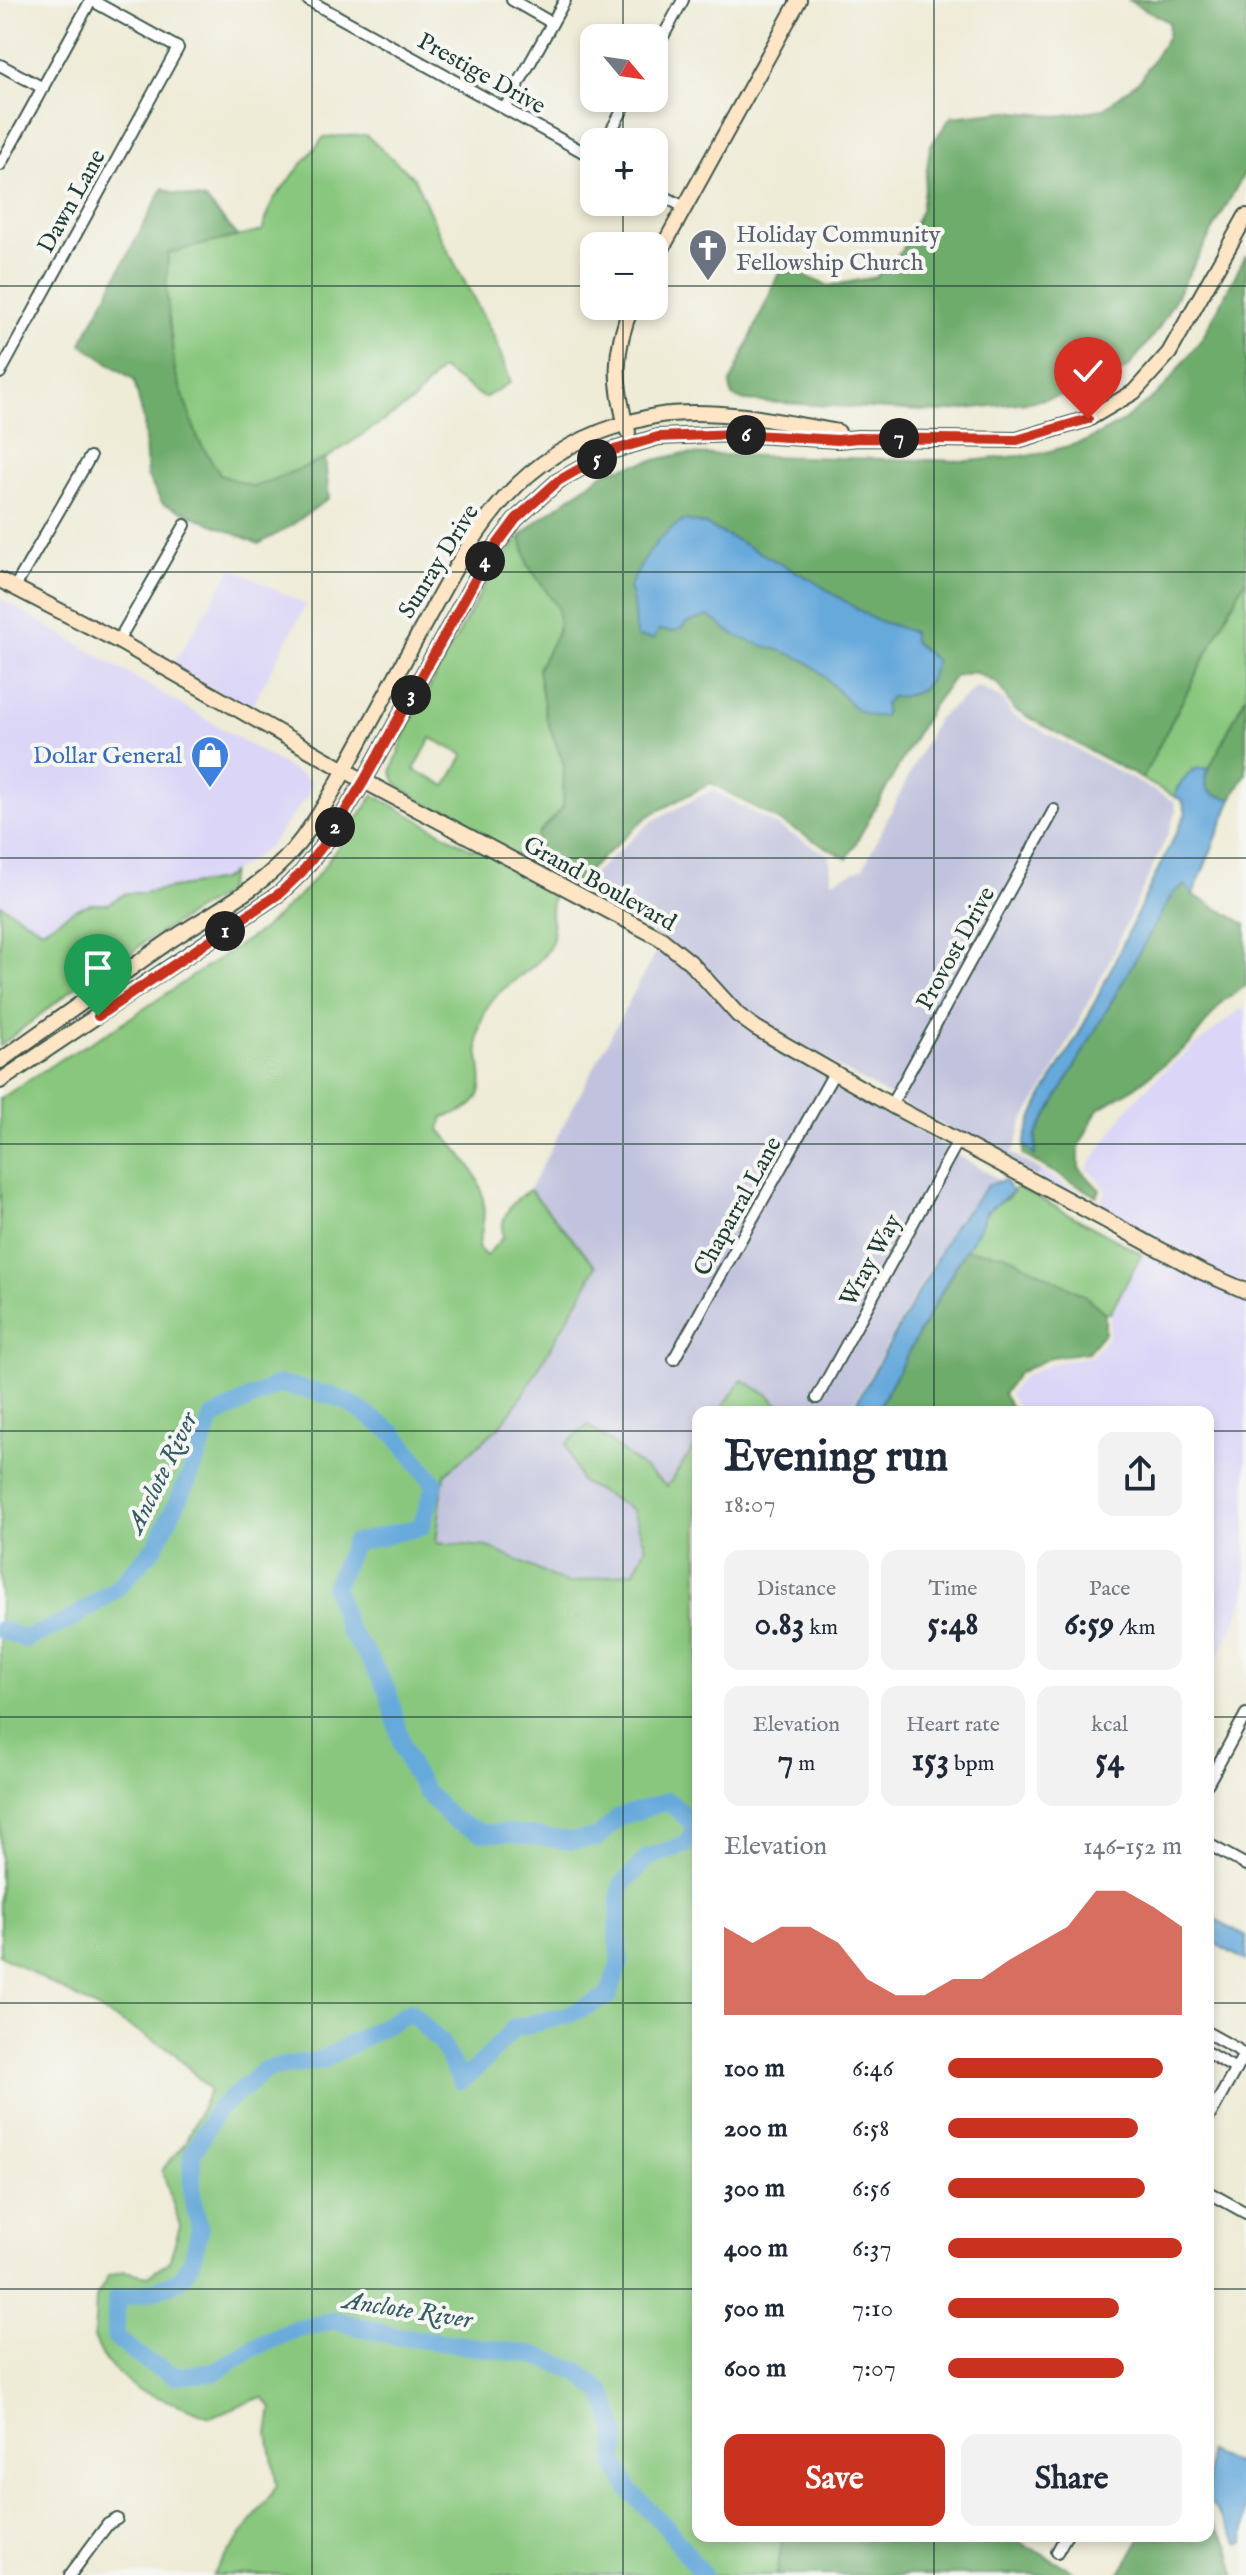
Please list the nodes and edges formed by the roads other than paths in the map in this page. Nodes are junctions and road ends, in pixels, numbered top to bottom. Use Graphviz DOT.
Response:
graph roads {
  1 [pos="91,0"];
  2 [pos="308,0"];
  3 [pos="512,0"];
  4 [pos="565,0"];
  5 [pos="683,0"];
  6 [pos="799,0"];
  7 [pos="322,3"];
  8 [pos="552,23"];
  9 [pos="668,27"];
  10 [pos="0,65"];
  11 [pos="43,88"];
  12 [pos="505,108"];
  13 [pos="580,150"];
  14 [pos="0,165"];
  15 [pos="668,198"];
  16 [pos="684,207"];
  17 [pos="1246,216"];
  18 [pos="668,237"];
  19 [pos="626,320"];
  20 [pos="0,373"];
  21 [pos="626,424"];
  22 [pos="858,438"];
  23 [pos="632,444"];
  24 [pos="90,457"];
  25 [pos="185,525"];
  26 [pos="0,580"];
  27 [pos="15,587"];
  28 [pos="118,641"];
  29 [pos="345,770"];
  30 [pos="364,781"];
  31 [pos="1054,810"];
  32 [pos="0,1061"];
  33 [pos="834,1073"];
  34 [pos="0,1081"];
  35 [pos="891,1105"];
  36 [pos="958,1141"];
  37 [pos="1246,1291"];
  38 [pos="674,1359"];
  39 [pos="817,1398"];
  40 [pos="1246,1714"];
  41 [pos="1214,1772"];
  42 [pos="1214,1847"];
  43 [pos="1246,1865"];
  44 [pos="1214,2036"];
  45 [pos="1214,2056"];
  46 [pos="1245,2057"];
  47 [pos="1236,2069"];
  48 [pos="1214,2108"];
  49 [pos="1214,2195"];
  50 [pos="1246,2213"];
  51 [pos="117,2519"];
  52 [pos="1063,2542"];
  53 [pos="1057,2552"];
  54 [pos="70,2575"];
  1 -- 11 [label="street"];
  1 -- 20 [label="street, Dawn Lane"];
  2 -- 7 [label="street, Prestige Drive"];
  3 -- 8 [label="street"];
  4 -- 8 [label="street"];
  5 -- 9 [label="street"];
  6 -- 16 [label="street"];
  7 -- 12 [label="street, Prestige Drive"];
  8 -- 12 [label="street"];
  10 -- 11 [label="street"];
  11 -- 14 [label="street"];
  12 -- 13 [label="street, Prestige Drive"];
  15 -- 16 [label="street"];
  16 -- 18 [label="street"];
  17 -- 22 [label="street, Sunray Drive"];
  19 -- 21 [label="street"];
  21 -- 22 [label="street, Sunray Drive"];
  21 -- 23 [label="street"];
  21 -- 29 [label="street, Sunray Drive"];
  22 -- 23 [label="street, Sunray Drive"];
  23 -- 30 [label="street, Sunray Drive"];
  24 -- 27 [label="street"];
  25 -- 28 [label="street"];
  26 -- 27 [label="street, Grand Boulevard"];
  27 -- 28 [label="street, Grand Boulevard"];
  28 -- 29 [label="street, Grand Boulevard"];
  29 -- 30 [label="street, Grand Boulevard"];
  29 -- 32 [label="street, Sunray Drive"];
  30 -- 33 [label="street, Grand Boulevard"];
  30 -- 34 [label="street, Sunray Drive"];
  31 -- 35 [label="street, Provost Drive"];
  33 -- 35 [label="street, Grand Boulevard"];
  33 -- 38 [label="street, Chaparral Lane"];
  35 -- 36 [label="street, Grand Boulevard"];
  36 -- 37 [label="street, Grand Boulevard"];
  36 -- 39 [label="street, Wray Way"];
  40 -- 41 [label="street"];
  42 -- 43 [label="street"];
  44 -- 46 [label="street"];
  45 -- 47 [label="street"];
  46 -- 47 [label="street"];
  47 -- 48 [label="street"];
  49 -- 50 [label="street"];
  51 -- 54 [label="street"];
  52 -- 53 [label="street"];
}
